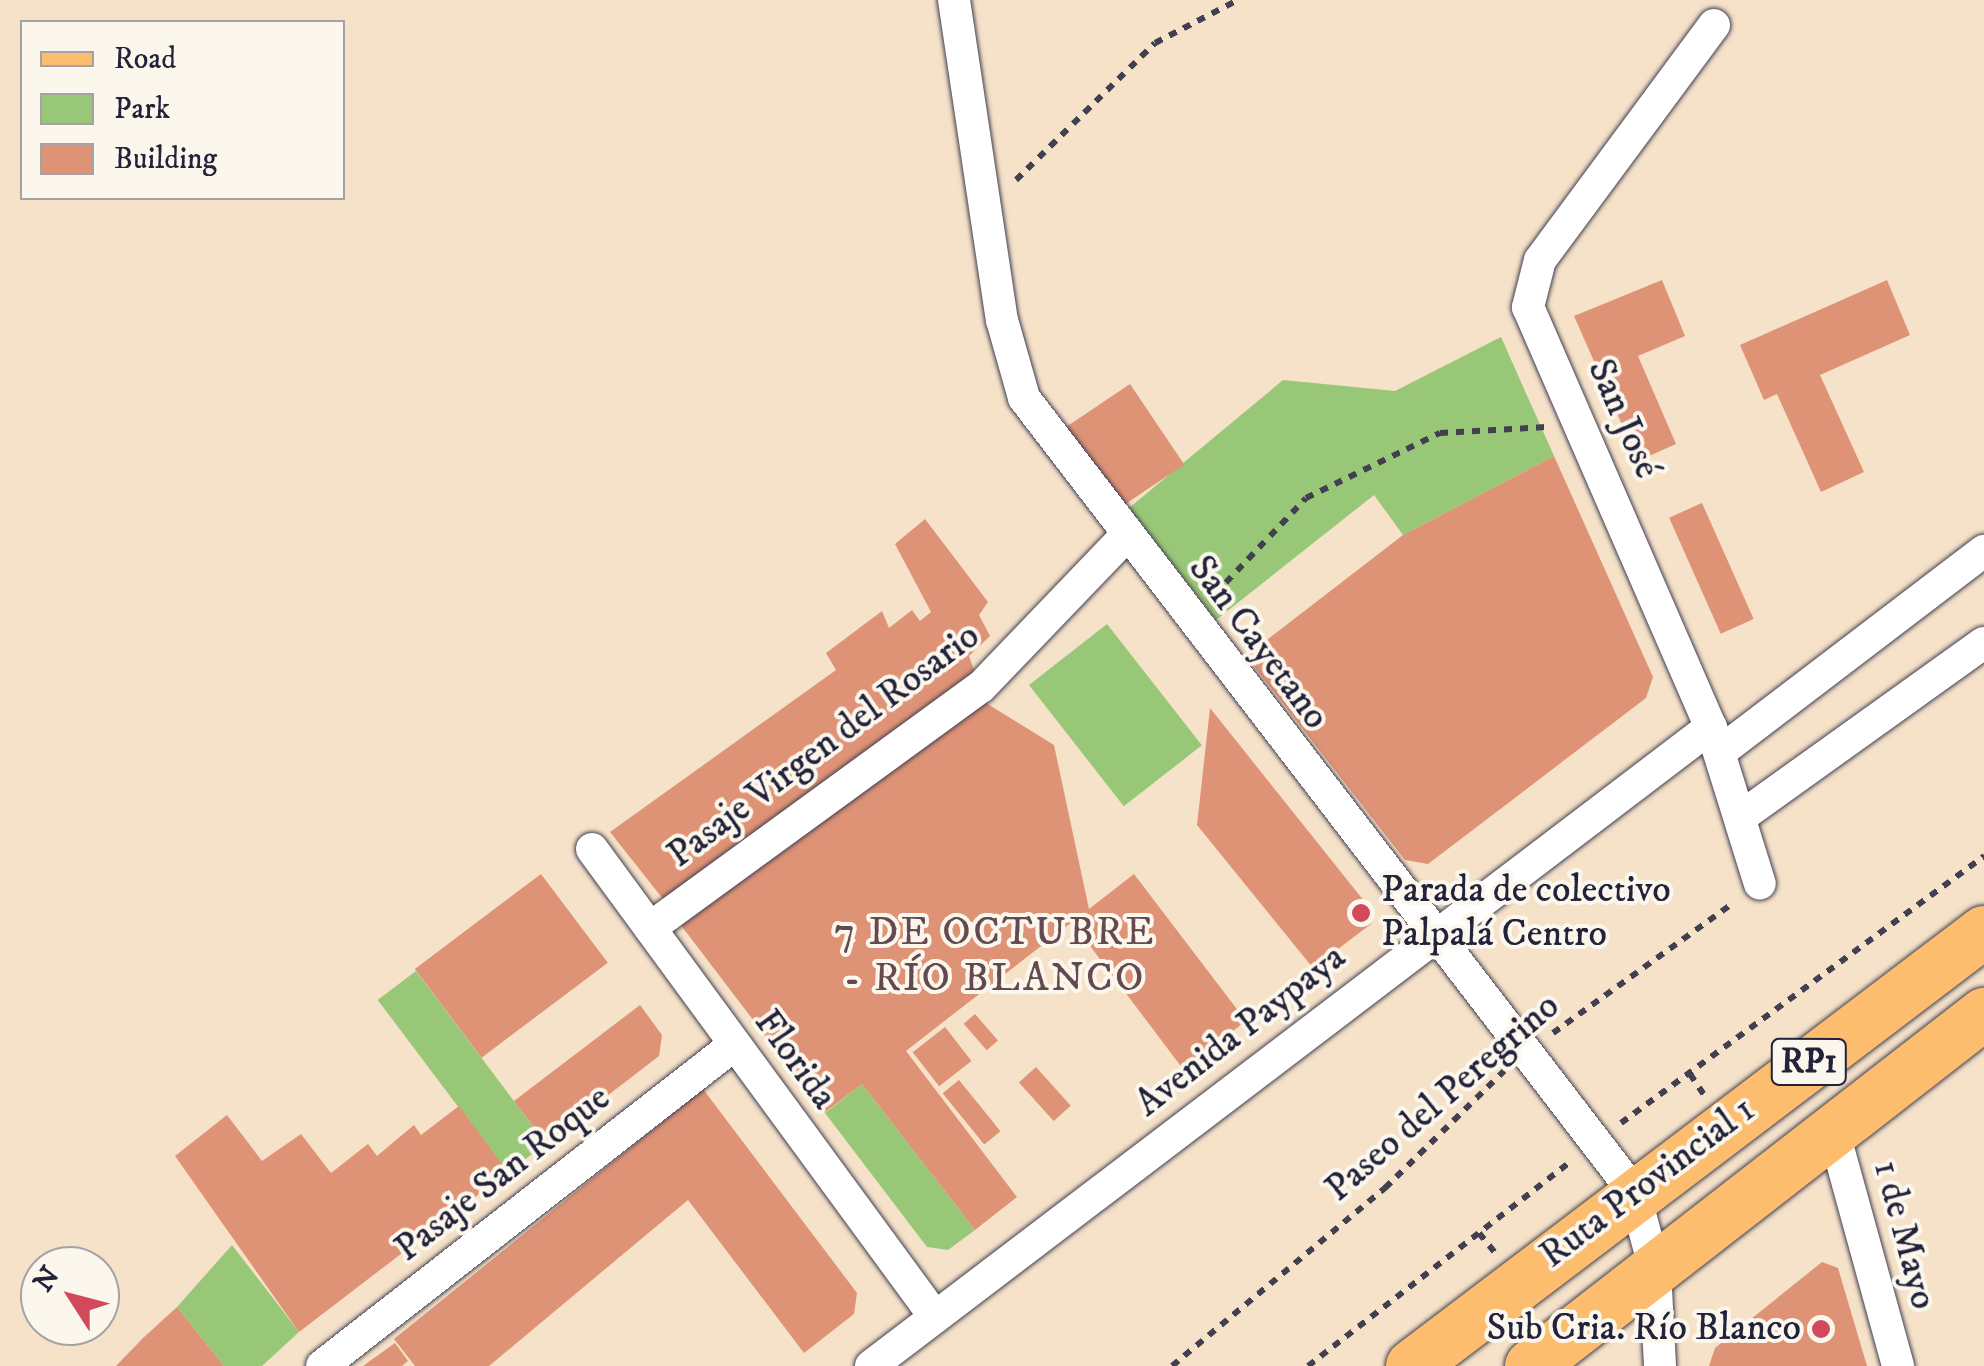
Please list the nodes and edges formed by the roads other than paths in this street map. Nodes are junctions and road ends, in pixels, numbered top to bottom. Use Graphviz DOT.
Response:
graph roads {
  1 [pos="954,0"];
  2 [pos="1714,25"];
  3 [pos="1126,536"];
  4 [pos="1984,551"];
  5 [pos="1984,644"];
  6 [pos="1716,740"];
  7 [pos="1742,816"];
  8 [pos="592,849"];
  9 [pos="1760,884"];
  10 [pos="650,928"];
  11 [pos="1984,932"];
  12 [pos="1431,934"];
  13 [pos="1984,1014"];
  14 [pos="734,1045"];
  15 [pos="1832,1126"];
  16 [pos="1634,1192"];
  17 [pos="1656,1270"];
  18 [pos="935,1317"];
  19 [pos="1658,1364"];
  20 [pos="322,1366"];
  21 [pos="871,1366"];
  22 [pos="1412,1366"];
  23 [pos="1531,1366"];
  24 [pos="1898,1366"];
  1 -- 3 [label="street, San Cayetano"];
  2 -- 6 [label="street, San José"];
  3 -- 10 [label="street, Pasaje Virgen del Rosario"];
  3 -- 12 [label="street, San Cayetano"];
  4 -- 6 [label="street, Avenida Paypaya"];
  5 -- 7 [label="street"];
  6 -- 7 [label="street, San José"];
  6 -- 12 [label="street, Avenida Paypaya"];
  7 -- 9 [label="street, San José"];
  8 -- 10 [label="street, Florida"];
  10 -- 14 [label="street, Florida"];
  11 -- 16 [label="main road, Ruta Provincial 1 / RP1"];
  12 -- 16 [label="street, San Cayetano"];
  12 -- 18 [label="street, Avenida Paypaya"];
  13 -- 15 [label="main road, Ruta Provincial 1 / RP1"];
  14 -- 18 [label="street, Florida"];
  14 -- 20 [label="street, Pasaje San Roque"];
  15 -- 17 [label="main road, Ruta Provincial 1 / RP1"];
  15 -- 24 [label="street, 1 de Mayo"];
  16 -- 17 [label="street"];
  16 -- 22 [label="main road, Ruta Provincial 1 / RP1"];
  17 -- 19 [label="street"];
  17 -- 23 [label="main road, Ruta Provincial 1 / RP1"];
  18 -- 21 [label="street, Avenida Paypaya"];
}
